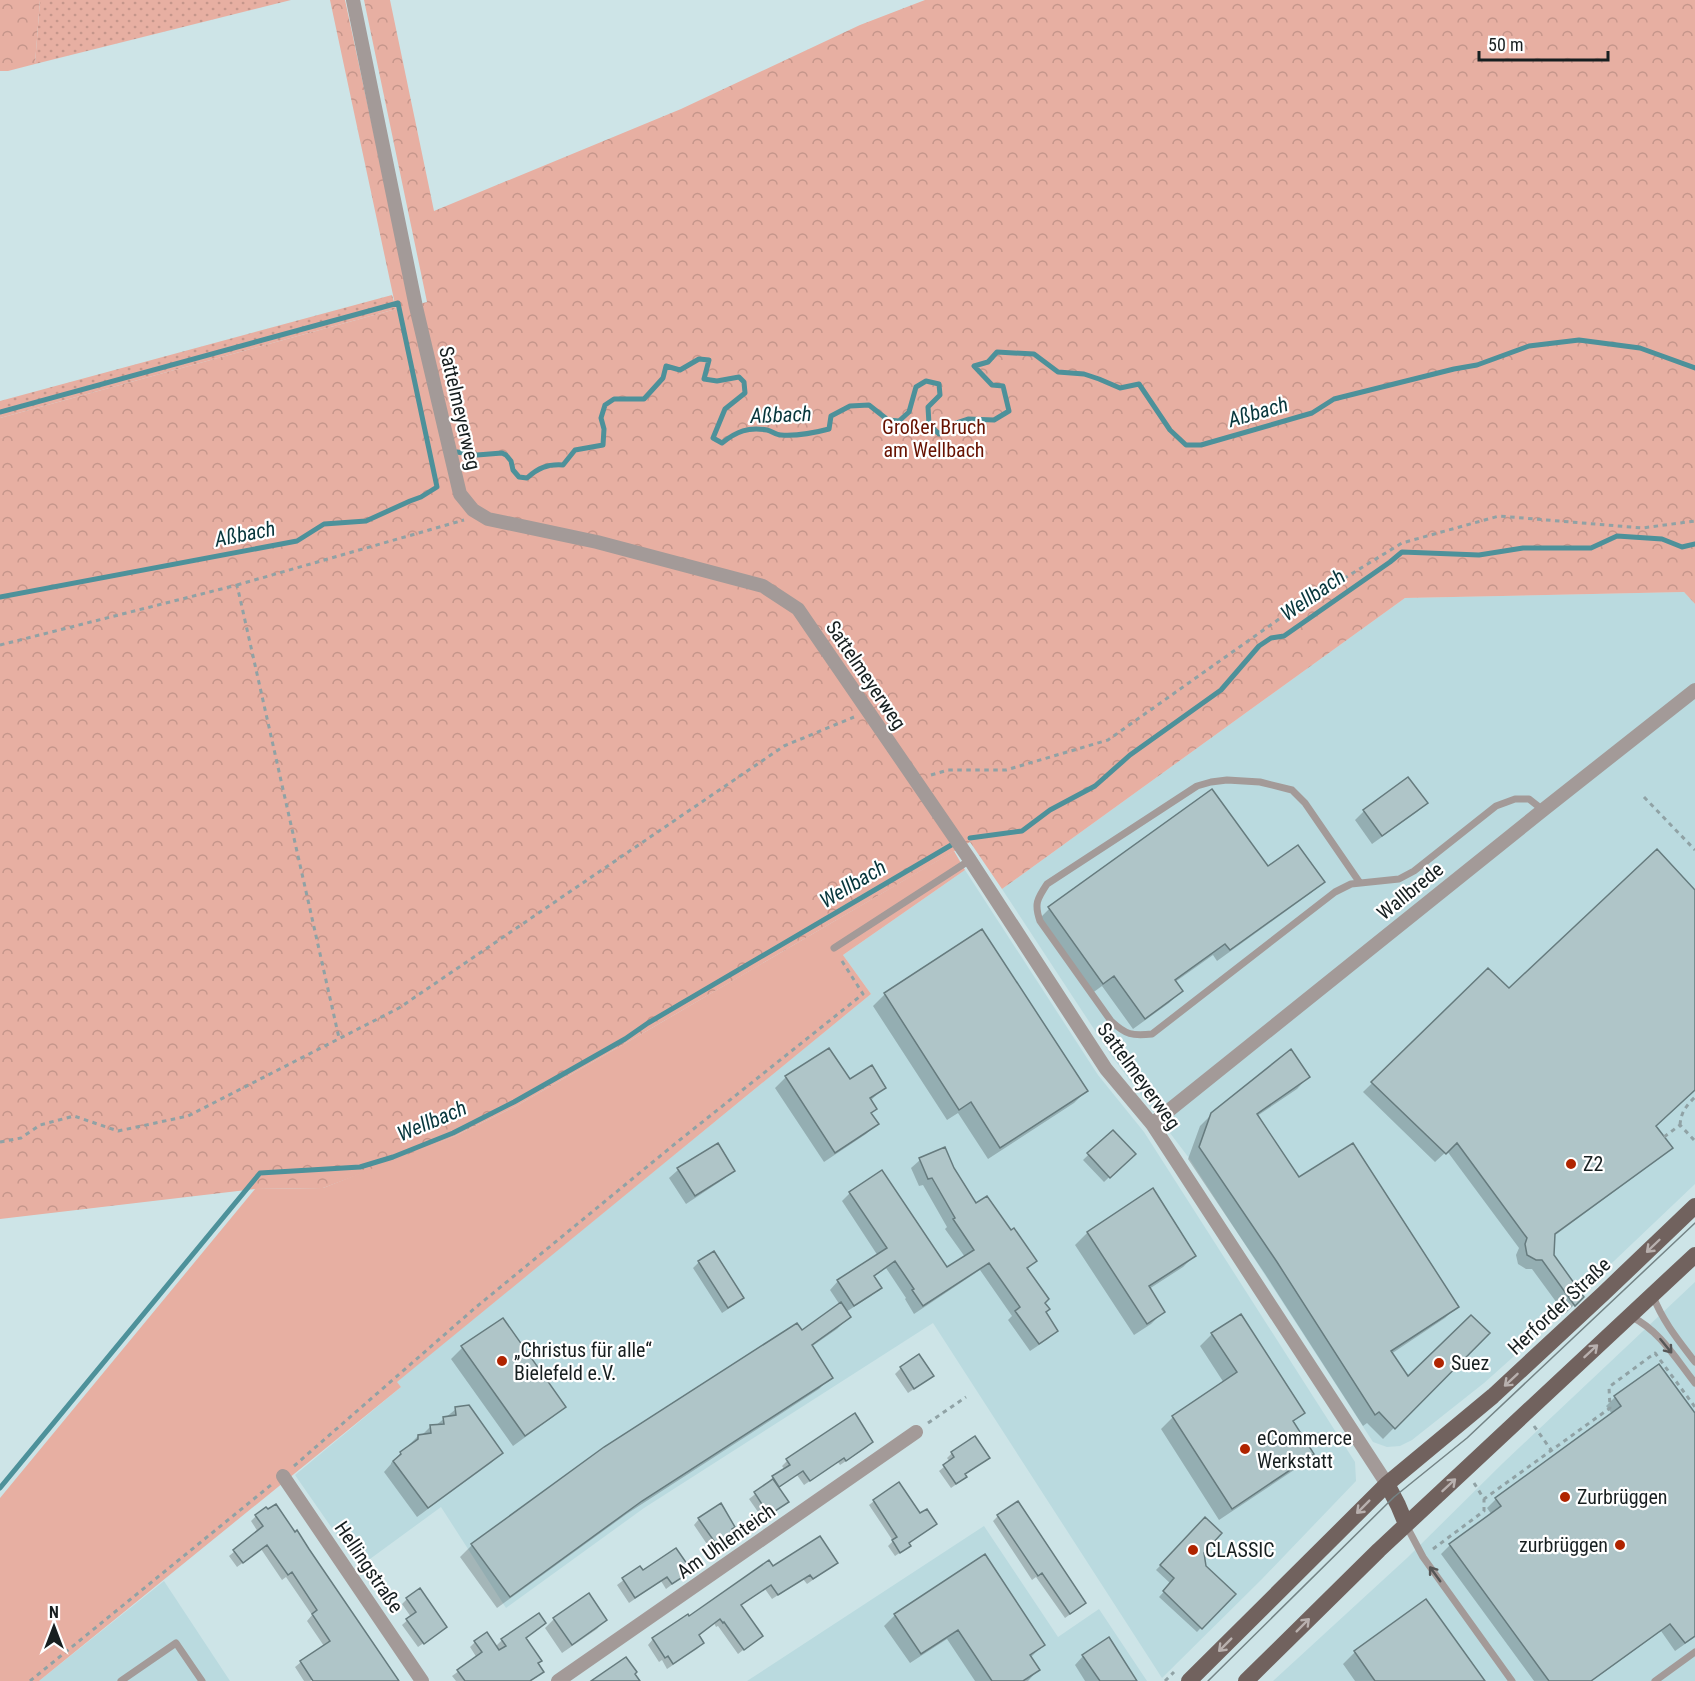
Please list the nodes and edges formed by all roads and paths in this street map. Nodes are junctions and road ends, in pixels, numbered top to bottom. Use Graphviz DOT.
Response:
graph roads {
  1 [pos="353,0"];
  2 [pos="482,515"];
  3 [pos="1695,521"];
  4 [pos="237,585"];
  5 [pos="0,645"];
  6 [pos="1695,690"];
  7 [pos="867,711"];
  8 [pos="915,779"];
  9 [pos="1644,796"];
  10 [pos="1543,810"];
  11 [pos="1695,850"];
  12 [pos="970,860"];
  13 [pos="1360,883"];
  14 [pos="834,948"];
  15 [pos="339,1039"];
  16 [pos="1695,1097"];
  17 [pos="1152,1125"];
  18 [pos="1680,1125"];
  19 [pos="1664,1137"];
  20 [pos="1695,1141"];
  21 [pos="0,1142"];
  22 [pos="1695,1206"];
  23 [pos="1695,1255"];
  24 [pos="1653,1294"];
  25 [pos="1630,1316"];
  26 [pos="1695,1362"];
  27 [pos="1695,1383"];
  28 [pos="966,1396"];
  29 [pos="1695,1407"];
  30 [pos="1533,1425"];
  31 [pos="916,1432"];
  32 [pos="1551,1450"];
  33 [pos="1554,1455"];
  34 [pos="283,1476"];
  35 [pos="1473,1483"];
  36 [pos="1387,1484"];
  37 [pos="1484,1499"];
  38 [pos="1406,1524"];
  39 [pos="1423,1557"];
  40 [pos="1695,1652"];
  41 [pos="30,1681"];
  42 [pos="121,1681"];
  43 [pos="202,1681"];
  44 [pos="422,1681"];
  45 [pos="558,1681"];
  46 [pos="1189,1681"];
  47 [pos="1246,1681"];
  48 [pos="1512,1681"];
  49 [pos="1655,1681"];
  1 -- 2 [label="street, Sattelmeyerweg"];
  2 -- 4 [label="path"];
  2 -- 7 [label="street, Sattelmeyerweg"];
  3 -- 8 [label="path"];
  4 -- 5 [label="path"];
  4 -- 15 [label="path"];
  6 -- 10 [label="street, Wallbrede"];
  7 -- 8 [label="street, Sattelmeyerweg"];
  7 -- 15 [label="path"];
  8 -- 12 [label="street, Sattelmeyerweg"];
  9 -- 11 [label="path"];
  10 -- 13 [label="lane"];
  10 -- 17 [label="street, Wallbrede"];
  12 -- 14 [label="lane"];
  12 -- 17 [label="street, Sattelmeyerweg"];
  13 -- 13 [label="lane"];
  14 -- 34 [label="path"];
  15 -- 21 [label="path"];
  16 -- 18 [label="path"];
  17 -- 36 [label="street, Sattelmeyerweg"];
  18 -- 19 [label="path"];
  18 -- 20 [label="path"];
  22 -- 36 [label="main road, Herforder Straße, one-way"];
  23 -- 24 [label="main road"];
  24 -- 25 [label="main road"];
  24 -- 26 [label="lane"];
  25 -- 27 [label="lane, one-way"];
  38 -- 25 [label="main road, one-way"];
  28 -- 31 [label="path"];
  29 -- 32 [label="path"];
  30 -- 32 [label="path"];
  31 -- 45 [label="street, Am Uhlenteich"];
  32 -- 33 [label="path"];
  32 -- 37 [label="path"];
  34 -- 41 [label="path"];
  34 -- 44 [label="street, Hellingstraße"];
  35 -- 37 [label="path"];
  36 -- 38 [label="main road"];
  36 -- 46 [label="main road, Herforder Straße, one-way"];
  37 -- 39 [label="path"];
  38 -- 39 [label="lane"];
  47 -- 38 [label="main road, one-way"];
  48 -- 39 [label="lane, one-way"];
  40 -- 49 [label="lane"];
  42 -- 43 [label="lane"];
}
